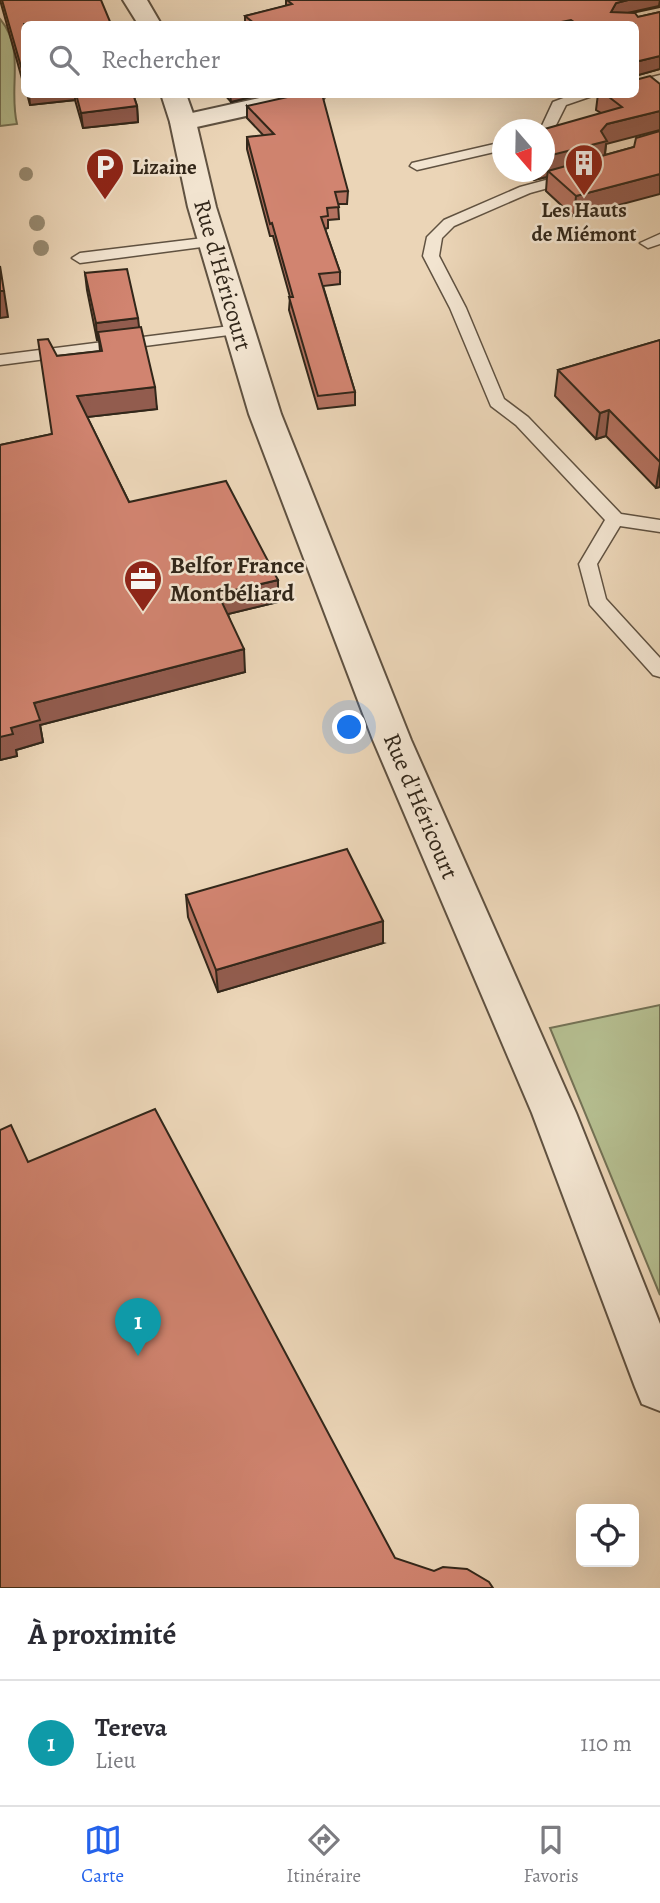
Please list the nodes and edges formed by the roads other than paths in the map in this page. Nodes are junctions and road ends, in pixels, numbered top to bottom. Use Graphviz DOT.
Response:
graph roads {
  1 [pos="135,0"];
  2 [pos="147,21"];
  3 [pos="660,79"];
  4 [pos="639,84"];
  5 [pos="275,98"];
  6 [pos="576,98"];
  7 [pos="178,108"];
  8 [pos="552,119"];
  9 [pos="492,148"];
  10 [pos="417,166"];
  11 [pos="589,173"];
  12 [pos="212,242"];
  13 [pos="80,258"];
  14 [pos="238,330"];
  15 [pos="0,360"];
  16 [pos="615,519"];
  17 [pos="660,526"];
  18 [pos="660,670"];
  19 [pos="660,1387"];
  1 -- 2 [label="street"];
  3 -- 4 [label="lane"];
  5 -- 7 [label="street"];
  6 -- 8 [label="lane"];
  7 -- 12 [label="street, Rue d'Héricourt"];
  9 -- 10 [label="lane"];
  11 -- 16 [label="lane"];
  12 -- 13 [label="lane"];
  12 -- 14 [label="street, Rue d'Héricourt"];
  14 -- 15 [label="lane"];
  14 -- 19 [label="street, Rue d'Héricourt"];
  16 -- 17 [label="lane"];
  16 -- 18 [label="lane"];
}
